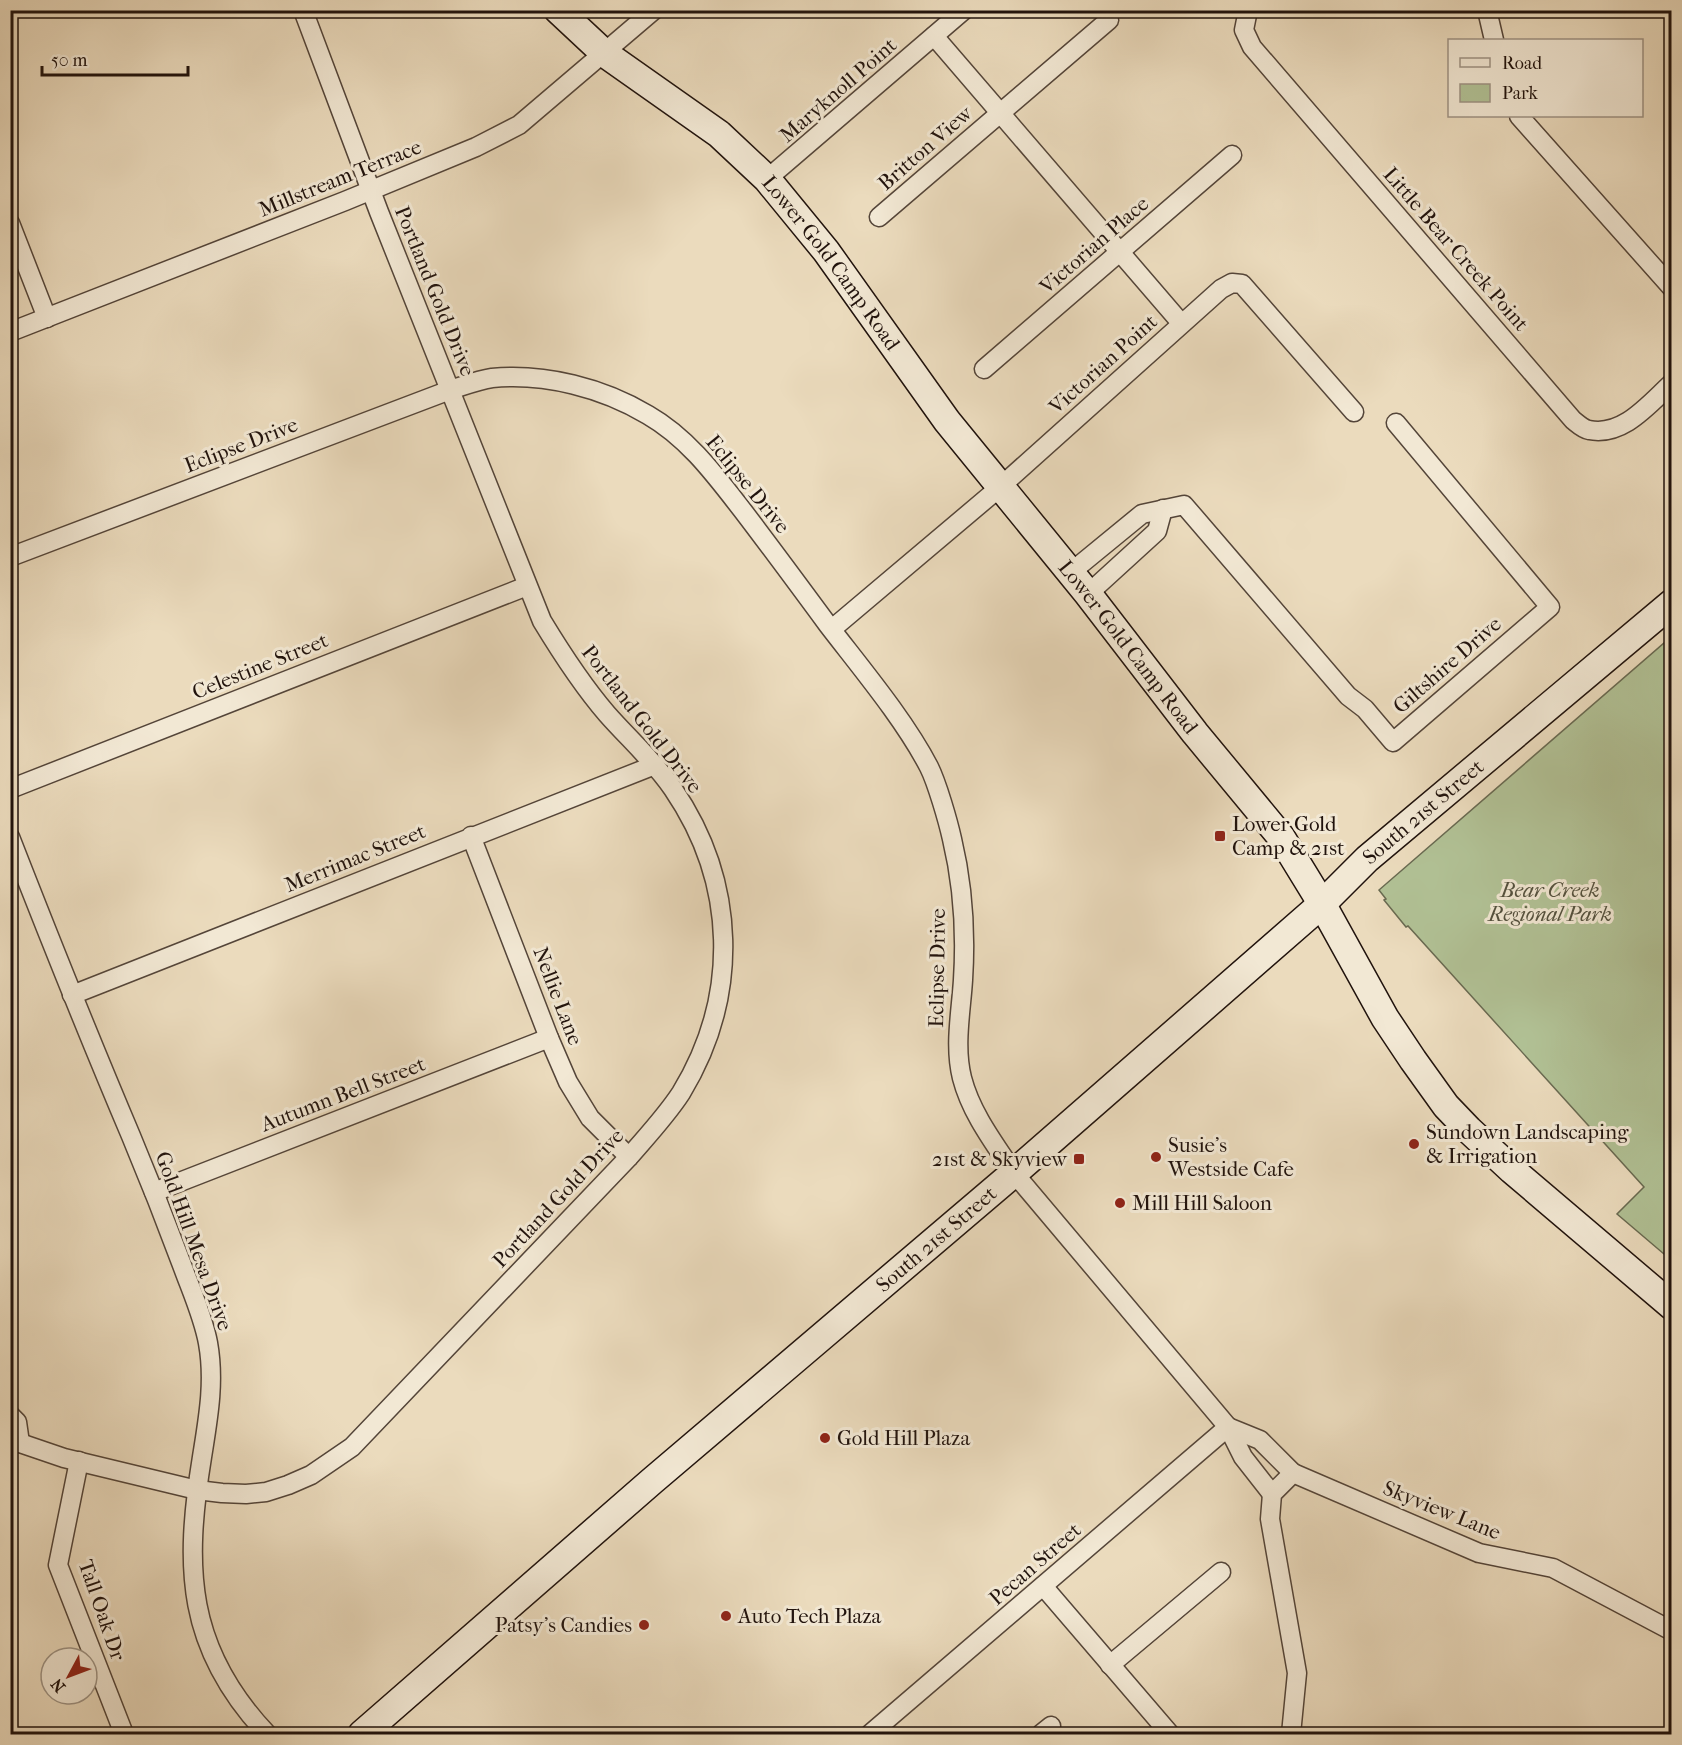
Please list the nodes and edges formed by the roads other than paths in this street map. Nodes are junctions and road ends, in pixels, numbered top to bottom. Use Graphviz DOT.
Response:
graph roads {
  1 [pos="303,10"];
  2 [pos="558,10"];
  3 [pos="654,10"];
  4 [pos="964,10"];
  5 [pos="1248,10"];
  6 [pos="1487,10"];
  7 [pos="1109,20"];
  8 [pos="934,36"];
  9 [pos="1494,39"];
  10 [pos="604,53"];
  11 [pos="1000,113"];
  12 [pos="1520,117"];
  13 [pos="1232,155"];
  14 [pos="767,179"];
  15 [pos="371,191"];
  16 [pos="879,217"];
  17 [pos="10,223"];
  18 [pos="1120,252"];
  19 [pos="1671,288"];
  20 [pos="47,318"];
  21 [pos="1181,323"];
  22 [pos="10,332"];
  23 [pos="984,369"];
  24 [pos="1671,383"];
  25 [pos="450,390"];
  26 [pos="1354,412"];
  27 [pos="1396,423"];
  28 [pos="999,488"];
  29 [pos="1163,509"];
  30 [pos="10,557"];
  31 [pos="1070,573"];
  32 [pos="527,585"];
  33 [pos="1088,594"];
  34 [pos="1671,603"];
  35 [pos="832,629"];
  36 [pos="655,765"];
  37 [pos="10,789"];
  38 [pos="471,836"];
  39 [pos="10,837"];
  40 [pos="1322,904"];
  41 [pos="72,995"];
  42 [pos="549,1038"];
  43 [pos="630,1157"];
  44 [pos="1014,1173"];
  45 [pos="154,1192"];
  46 [pos="1671,1306"];
  47 [pos="10,1415"];
  48 [pos="1228,1426"];
  49 [pos="15,1443"];
  50 [pos="79,1461"];
  51 [pos="1293,1473"];
  52 [pos="197,1490"];
  53 [pos="1272,1494"];
  54 [pos="1221,1572"];
  55 [pos="1044,1586"];
  56 [pos="1671,1631"];
  57 [pos="1110,1665"];
  58 [pos="124,1734"];
  59 [pos="267,1734"];
  60 [pos="362,1734"];
  61 [pos="870,1734"];
  62 [pos="1170,1734"];
  63 [pos="1291,1734"];
  1 -- 15 [label="street, Portland Gold Drive"];
  2 -- 10 [label="street, Lower Gold Camp Road"];
  3 -- 10 [label="street, Millstream Terrace"];
  4 -- 8 [label="street, Maryknoll Point"];
  5 -- 24 [label="street, Little Bear Creek Point"];
  6 -- 9 [label="street"];
  7 -- 11 [label="street, Britton View"];
  8 -- 11 [label="street, Britton View"];
  8 -- 14 [label="street, Maryknoll Point"];
  10 -- 14 [label="street, Lower Gold Camp Road"];
  10 -- 15 [label="street, Millstream Terrace"];
  11 -- 16 [label="street, Britton View"];
  11 -- 18 [label="street, Britton View"];
  12 -- 19 [label="street"];
  13 -- 18 [label="street, Victorian Place"];
  14 -- 28 [label="street, Lower Gold Camp Road"];
  15 -- 20 [label="street, Millstream Terrace"];
  15 -- 25 [label="street, Portland Gold Drive"];
  17 -- 20 [label="street"];
  18 -- 21 [label="street, Britton View"];
  18 -- 23 [label="street, Victorian Place"];
  20 -- 22 [label="street, Millstream Terrace"];
  21 -- 26 [label="street, Victorian Point"];
  21 -- 28 [label="street, Victorian Point"];
  25 -- 30 [label="street, Eclipse Drive"];
  25 -- 32 [label="street, Portland Gold Drive"];
  25 -- 35 [label="street, Eclipse Drive"];
  27 -- 29 [label="street, Giltshire Drive"];
  28 -- 31 [label="street, Lower Gold Camp Road"];
  28 -- 35 [label="street, Victorian Point"];
  29 -- 31 [label="street, Giltshire Drive"];
  29 -- 33 [label="street"];
  31 -- 33 [label="street, Lower Gold Camp Road"];
  32 -- 36 [label="street, Portland Gold Drive"];
  32 -- 37 [label="street, Celestine Street"];
  33 -- 40 [label="street, Lower Gold Camp Road"];
  34 -- 40 [label="street, South 21st Street"];
  35 -- 44 [label="street, Eclipse Drive"];
  36 -- 38 [label="street, Merrimac Street"];
  36 -- 43 [label="street, Portland Gold Drive"];
  38 -- 41 [label="street, Merrimac Street"];
  38 -- 42 [label="street, Nellie Lane"];
  39 -- 41 [label="street, Gold Hill Mesa Drive"];
  40 -- 44 [label="street, South 21st Street"];
  40 -- 46 [label="street, Lower Gold Camp Road"];
  41 -- 45 [label="street, Gold Hill Mesa Drive"];
  42 -- 43 [label="street, Nellie Lane"];
  42 -- 45 [label="street, Autumn Bell Street"];
  43 -- 52 [label="street, Portland Gold Drive"];
  44 -- 48 [label="street, Skyview Lane"];
  44 -- 60 [label="street, South 21st Street"];
  45 -- 52 [label="street, Gold Hill Mesa Drive"];
  47 -- 49 [label="street"];
  48 -- 51 [label="street, Skyview Lane"];
  48 -- 53 [label="street, Skyview Lane"];
  48 -- 55 [label="street, Pecan Street"];
  49 -- 50 [label="street, Portland Gold Drive"];
  50 -- 52 [label="street, Portland Gold Drive"];
  50 -- 58 [label="street, Tall Oak Dr"];
  51 -- 53 [label="street"];
  51 -- 56 [label="street, Skyview Lane"];
  52 -- 59 [label="street, Gold Hill Mesa Drive"];
  53 -- 63 [label="street"];
  54 -- 57 [label="street"];
  55 -- 57 [label="street"];
  55 -- 61 [label="street, Pecan Street"];
  57 -- 62 [label="street"];
}
